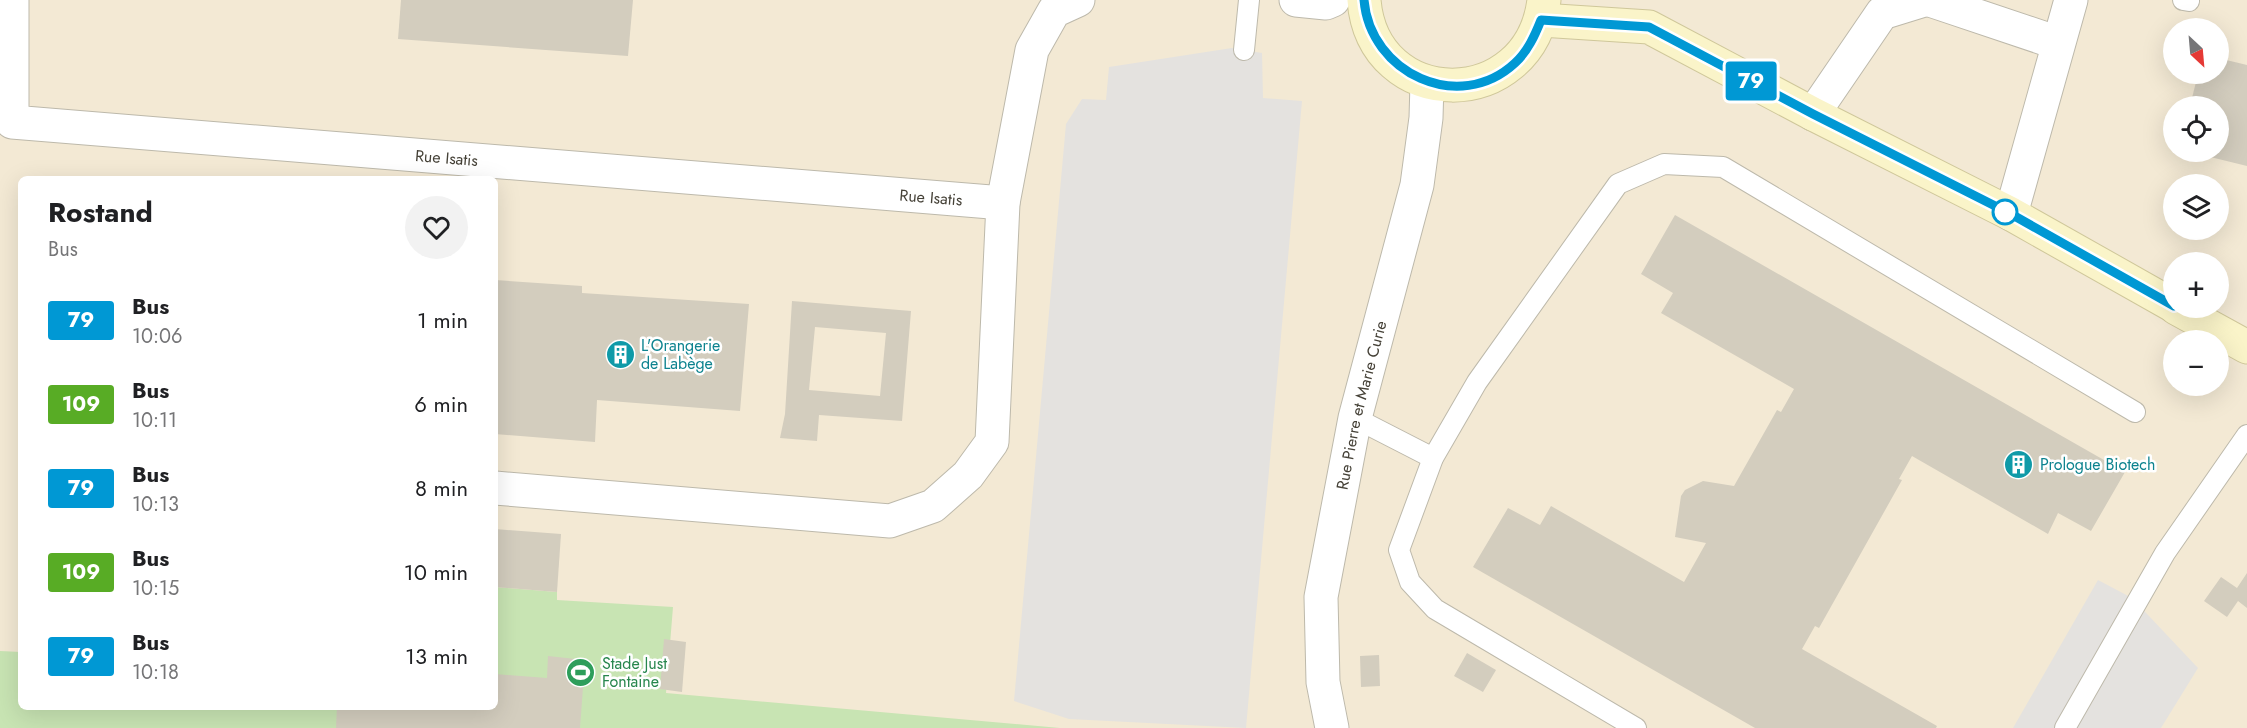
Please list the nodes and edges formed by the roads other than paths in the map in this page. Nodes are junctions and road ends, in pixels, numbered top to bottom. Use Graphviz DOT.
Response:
graph roads {
  1 [pos="12,0"];
  2 [pos="1078,0"];
  3 [pos="1249,0"];
  4 [pos="1296,0"];
  5 [pos="1333,0"];
  6 [pos="1364,0"];
  7 [pos="1924,0"];
  8 [pos="1930,0"];
  9 [pos="2071,0"];
  10 [pos="1543,10"];
  11 [pos="2058,43"];
  12 [pos="1244,50"];
  13 [pos="1427,83"];
  14 [pos="1813,114"];
  15 [pos="1003,202"];
  16 [pos="2011,214"];
  17 [pos="2163,300"];
  18 [pos="2195,318"];
  19 [pos="2247,347"];
  20 [pos="2135,412"];
  21 [pos="1355,418"];
  22 [pos="2247,435"];
  23 [pos="1433,458"];
  24 [pos="498,488"];
  25 [pos="1332,728"];
  26 [pos="1636,728"];
  27 [pos="2065,728"];
  1 -- 15 [label="street, Rue Isatis"];
  2 -- 15 [label="street"];
  3 -- 12 [label="lane"];
  4 -- 5 [label="street"];
  6 -- 13 [label="street"];
  7 -- 14 [label="street"];
  8 -- 11 [label="street"];
  9 -- 11 [label="street"];
  10 -- 13 [label="street"];
  10 -- 14 [label="street"];
  11 -- 16 [label="street"];
  13 -- 21 [label="street, Rue Pierre et Marie Curie"];
  14 -- 16 [label="street"];
  15 -- 24 [label="street"];
  16 -- 17 [label="street"];
  18 -- 19 [label="street"];
  20 -- 23 [label="lane"];
  21 -- 23 [label="lane"];
  21 -- 25 [label="street, Rue Pierre et Marie Curie"];
  22 -- 27 [label="lane"];
  23 -- 26 [label="lane"];
}
